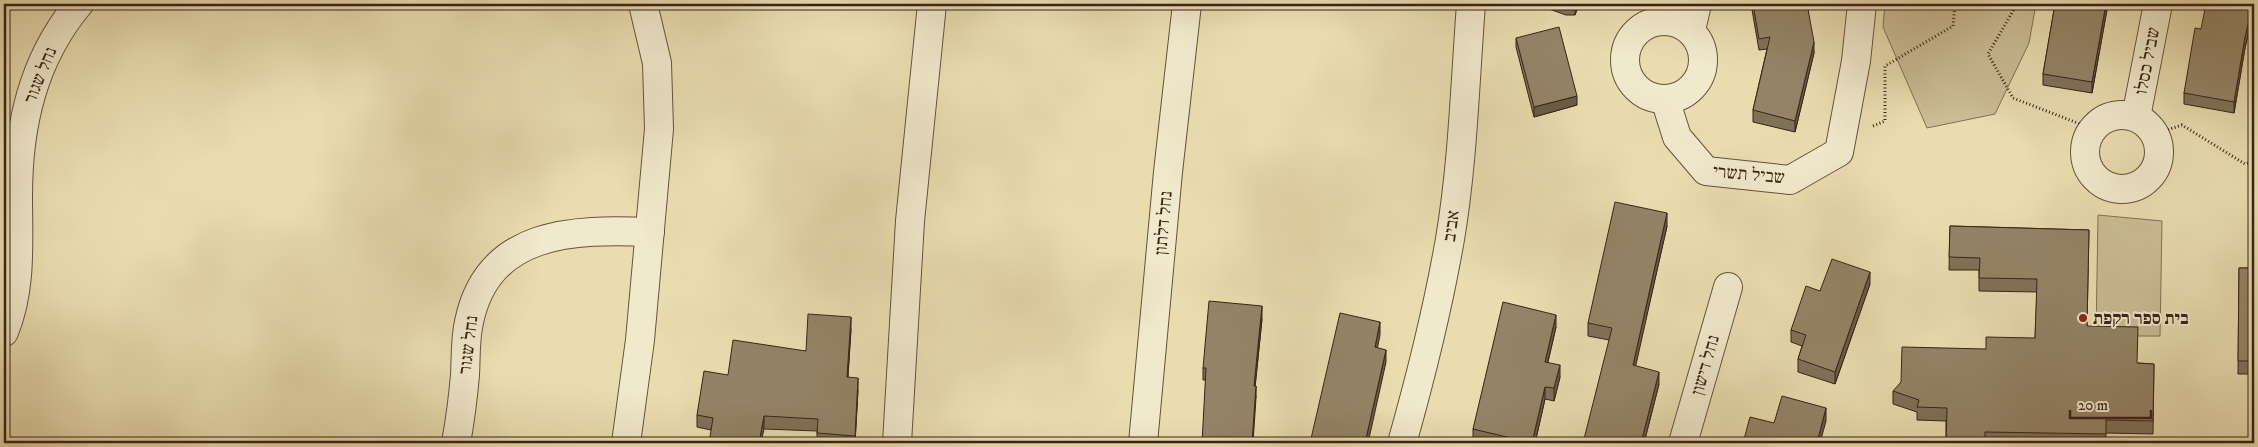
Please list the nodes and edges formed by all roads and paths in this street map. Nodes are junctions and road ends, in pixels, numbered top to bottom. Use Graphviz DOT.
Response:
graph roads {
  1 [pos="79,4"];
  2 [pos="642,4"];
  3 [pos="932,4"];
  4 [pos="1187,4"];
  5 [pos="1471,4"];
  6 [pos="1697,4"];
  7 [pos="1862,4"];
  8 [pos="1954,4"];
  9 [pos="2017,4"];
  10 [pos="2158,4"];
  11 [pos="1691,30"];
  12 [pos="1665,99"];
  13 [pos="2146,126"];
  14 [pos="2093,129"];
  15 [pos="1842,140"];
  16 [pos="2254,161"];
  17 [pos="650,232"];
  18 [pos="1728,287"];
  19 [pos="4,332"];
  20 [pos="456,443"];
  21 [pos="626,443"];
  22 [pos="897,443"];
  23 [pos="1143,443"];
  24 [pos="1402,443"];
  25 [pos="1683,443"];
  1 -- 19 [label="street, נחל שגור"];
  2 -- 17 [label="street"];
  3 -- 22 [label="street"];
  4 -- 23 [label="street, נחל דלתון"];
  5 -- 24 [label="street, אביב"];
  6 -- 11 [label="street"];
  7 -- 15 [label="street, שביל תשרי"];
  8 -- 15 [label="path"];
  9 -- 14 [label="path"];
  10 -- 13 [label="street, שביל כסלו"];
  11 -- 12 [label="street"];
  11 -- 12 [label="street"];
  12 -- 15 [label="street, שביל תשרי"];
  13 -- 14 [label="street"];
  13 -- 14 [label="street"];
  13 -- 16 [label="path"];
  17 -- 20 [label="street, נחל שגור"];
  17 -- 21 [label="street"];
  18 -- 25 [label="street, נחל דישון"];
}
